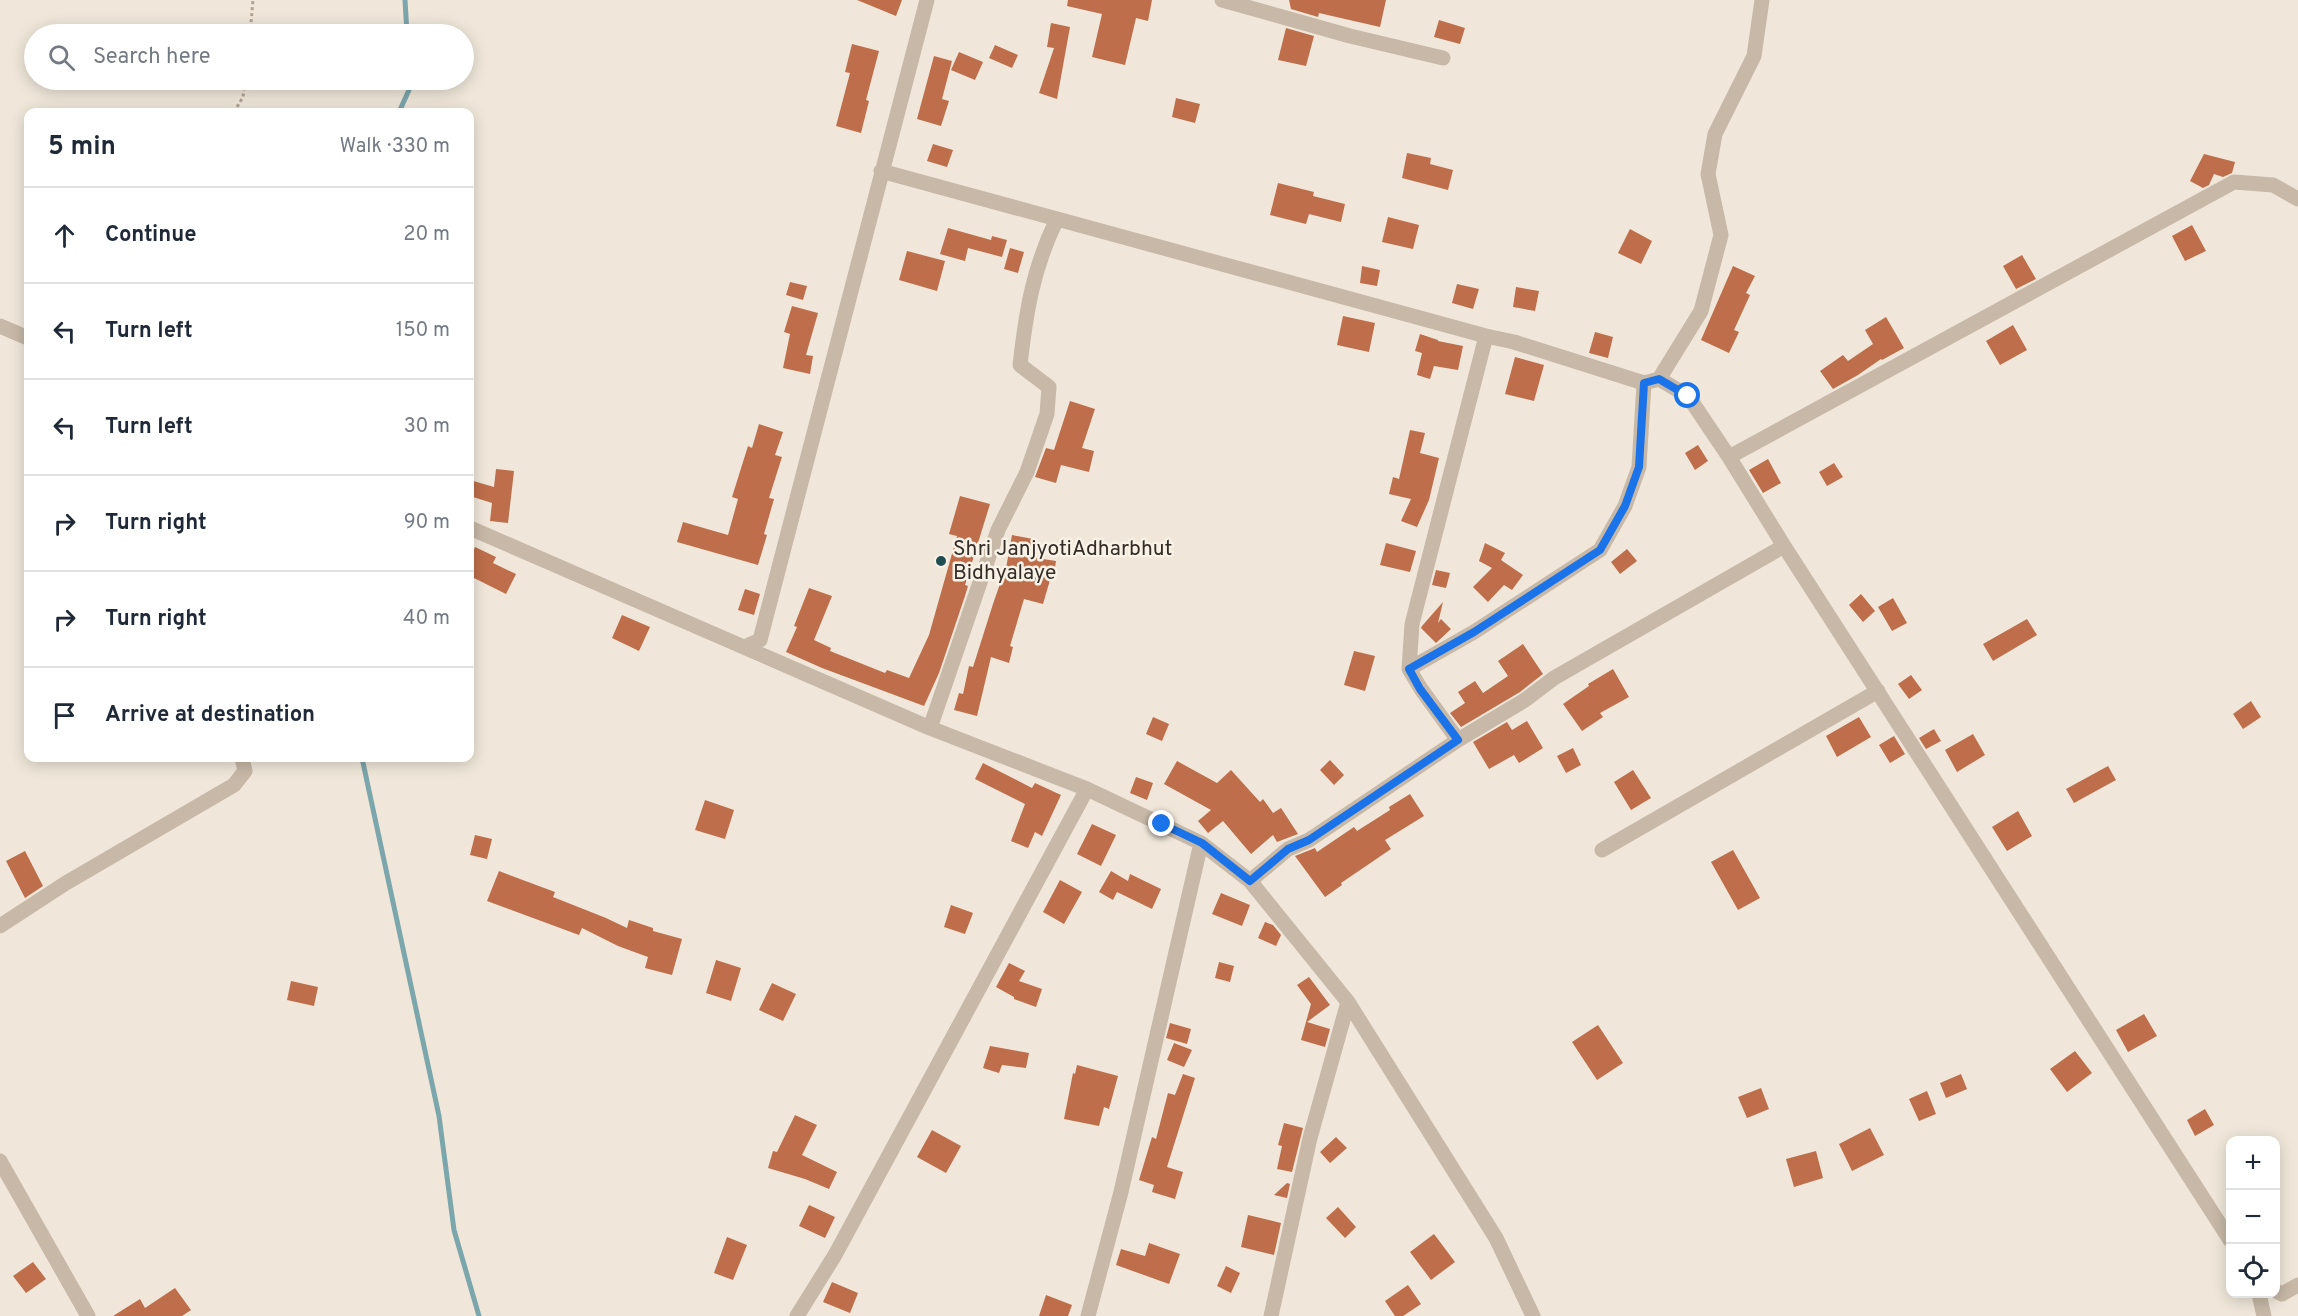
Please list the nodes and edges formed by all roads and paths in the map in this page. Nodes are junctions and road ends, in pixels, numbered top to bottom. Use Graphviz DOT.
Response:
graph roads {
  1 [pos="253,0"];
  2 [pos="927,0"];
  3 [pos="1222,0"];
  4 [pos="1762,0"];
  5 [pos="251,24"];
  6 [pos="1443,58"];
  7 [pos="243,90"];
  8 [pos="236,108"];
  9 [pos="881,171"];
  10 [pos="2298,199"];
  11 [pos="1057,219"];
  12 [pos="0,326"];
  13 [pos="24,336"];
  14 [pos="1486,336"];
  15 [pos="1659,379"];
  16 [pos="1644,383"];
  17 [pos="1729,457"];
  18 [pos="474,530"];
  19 [pos="1784,546"];
  20 [pos="744,647"];
  21 [pos="1409,669"];
  22 [pos="1878,691"];
  23 [pos="930,728"];
  24 [pos="1458,740"];
  25 [pos="243,762"];
  26 [pos="1087,789"];
  27 [pos="1202,843"];
  28 [pos="1602,850"];
  29 [pos="1250,881"];
  30 [pos="0,926"];
  31 [pos="1348,1002"];
  32 [pos="0,1161"];
  33 [pos="2226,1234"];
  34 [pos="2298,1285"];
  35 [pos="2280,1293"];
  36 [pos="2260,1298"];
  37 [pos="88,1316"];
  38 [pos="797,1316"];
  39 [pos="1088,1316"];
  40 [pos="1271,1316"];
  41 [pos="1533,1316"];
  42 [pos="2264,1316"];
  1 -- 5 [label="path"];
  2 -- 9 [label="street"];
  3 -- 6 [label="street"];
  4 -- 15 [label="street"];
  7 -- 8 [label="path"];
  9 -- 11 [label="street"];
  9 -- 20 [label="street"];
  10 -- 17 [label="street"];
  11 -- 14 [label="street"];
  11 -- 23 [label="street"];
  12 -- 13 [label="street"];
  14 -- 16 [label="street"];
  14 -- 21 [label="street"];
  15 -- 16 [label="street"];
  15 -- 17 [label="street"];
  16 -- 21 [label="street"];
  17 -- 19 [label="street"];
  18 -- 20 [label="street"];
  19 -- 22 [label="street"];
  19 -- 24 [label="street"];
  20 -- 23 [label="street"];
  21 -- 24 [label="street"];
  22 -- 28 [label="street"];
  22 -- 33 [label="street"];
  23 -- 26 [label="street"];
  24 -- 29 [label="street"];
  25 -- 30 [label="street"];
  26 -- 27 [label="street"];
  26 -- 38 [label="street"];
  27 -- 29 [label="street"];
  27 -- 39 [label="street"];
  29 -- 31 [label="street"];
  31 -- 40 [label="street"];
  31 -- 41 [label="street"];
  32 -- 37 [label="street"];
  34 -- 35 [label="street"];
  36 -- 42 [label="street"];
}
